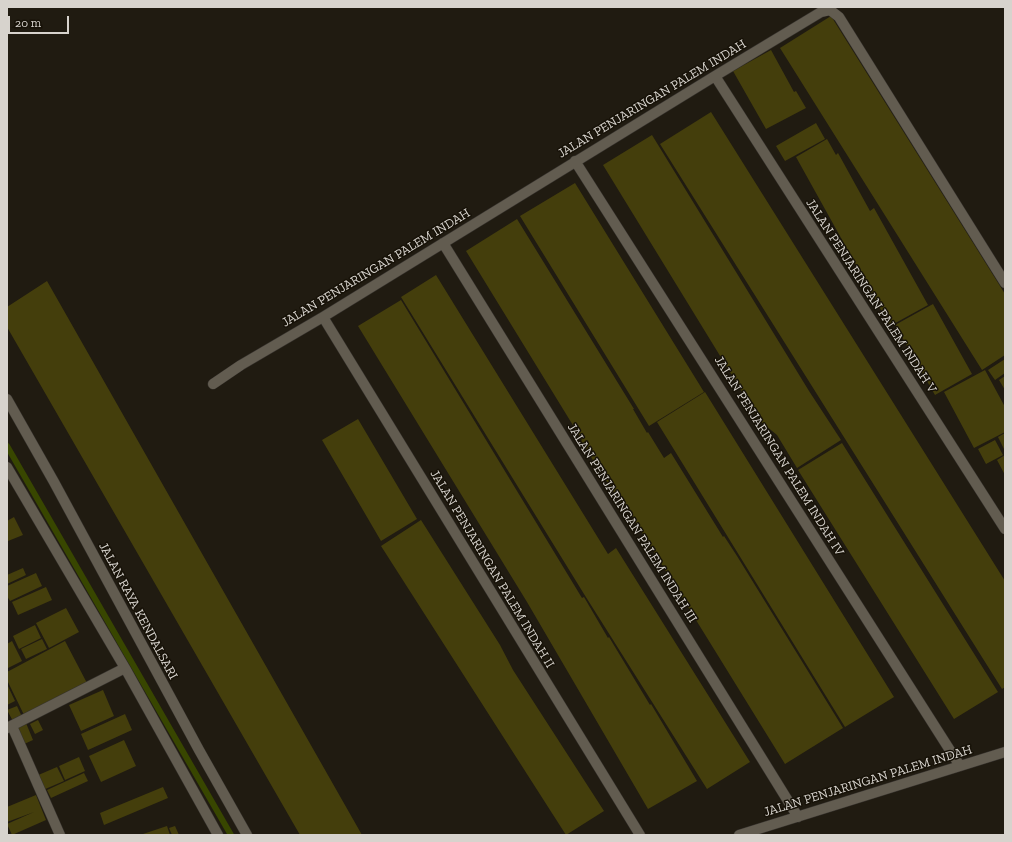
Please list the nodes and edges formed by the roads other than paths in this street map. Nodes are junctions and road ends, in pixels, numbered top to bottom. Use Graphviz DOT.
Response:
graph roads {
  1 [pos="715,76"];
  2 [pos="575,161"];
  3 [pos="443,243"];
  4 [pos="1005,283"];
  5 [pos="323,317"];
  6 [pos="213,384"];
  7 [pos="7,399"];
  8 [pos="7,467"];
  9 [pos="1005,529"];
  10 [pos="125,668"];
  11 [pos="10,727"];
  12 [pos="1005,752"];
  13 [pos="960,766"];
  14 [pos="798,817"];
  15 [pos="60,835"];
  16 [pos="218,835"];
  17 [pos="247,835"];
  18 [pos="640,835"];
  19 [pos="739,835"];
  1 -- 2 [label="street, JALAN PENJARINGAN PALEM INDAH"];
  1 -- 4 [label="street, JALAN PENJARINGAN PALEM INDAH"];
  1 -- 9 [label="street, JALAN PENJARINGAN PALEM INDAH V"];
  2 -- 3 [label="street, JALAN PENJARINGAN PALEM INDAH"];
  2 -- 13 [label="street, JALAN PENJARINGAN PALEM INDAH IV"];
  3 -- 5 [label="street, JALAN PENJARINGAN PALEM INDAH"];
  3 -- 14 [label="street, JALAN PENJARINGAN PALEM INDAH III"];
  5 -- 6 [label="street, JALAN PENJARINGAN PALEM INDAH"];
  5 -- 18 [label="street, JALAN PENJARINGAN PALEM INDAH II"];
  7 -- 17 [label="street, JALAN RAYA KENDALSARI"];
  8 -- 10 [label="street"];
  10 -- 11 [label="street"];
  10 -- 16 [label="street"];
  11 -- 15 [label="street"];
  12 -- 13 [label="street, JALAN PENJARINGAN PALEM INDAH"];
  13 -- 14 [label="street, JALAN PENJARINGAN PALEM INDAH"];
  14 -- 19 [label="street, JALAN PENJARINGAN PALEM INDAH"];
}
